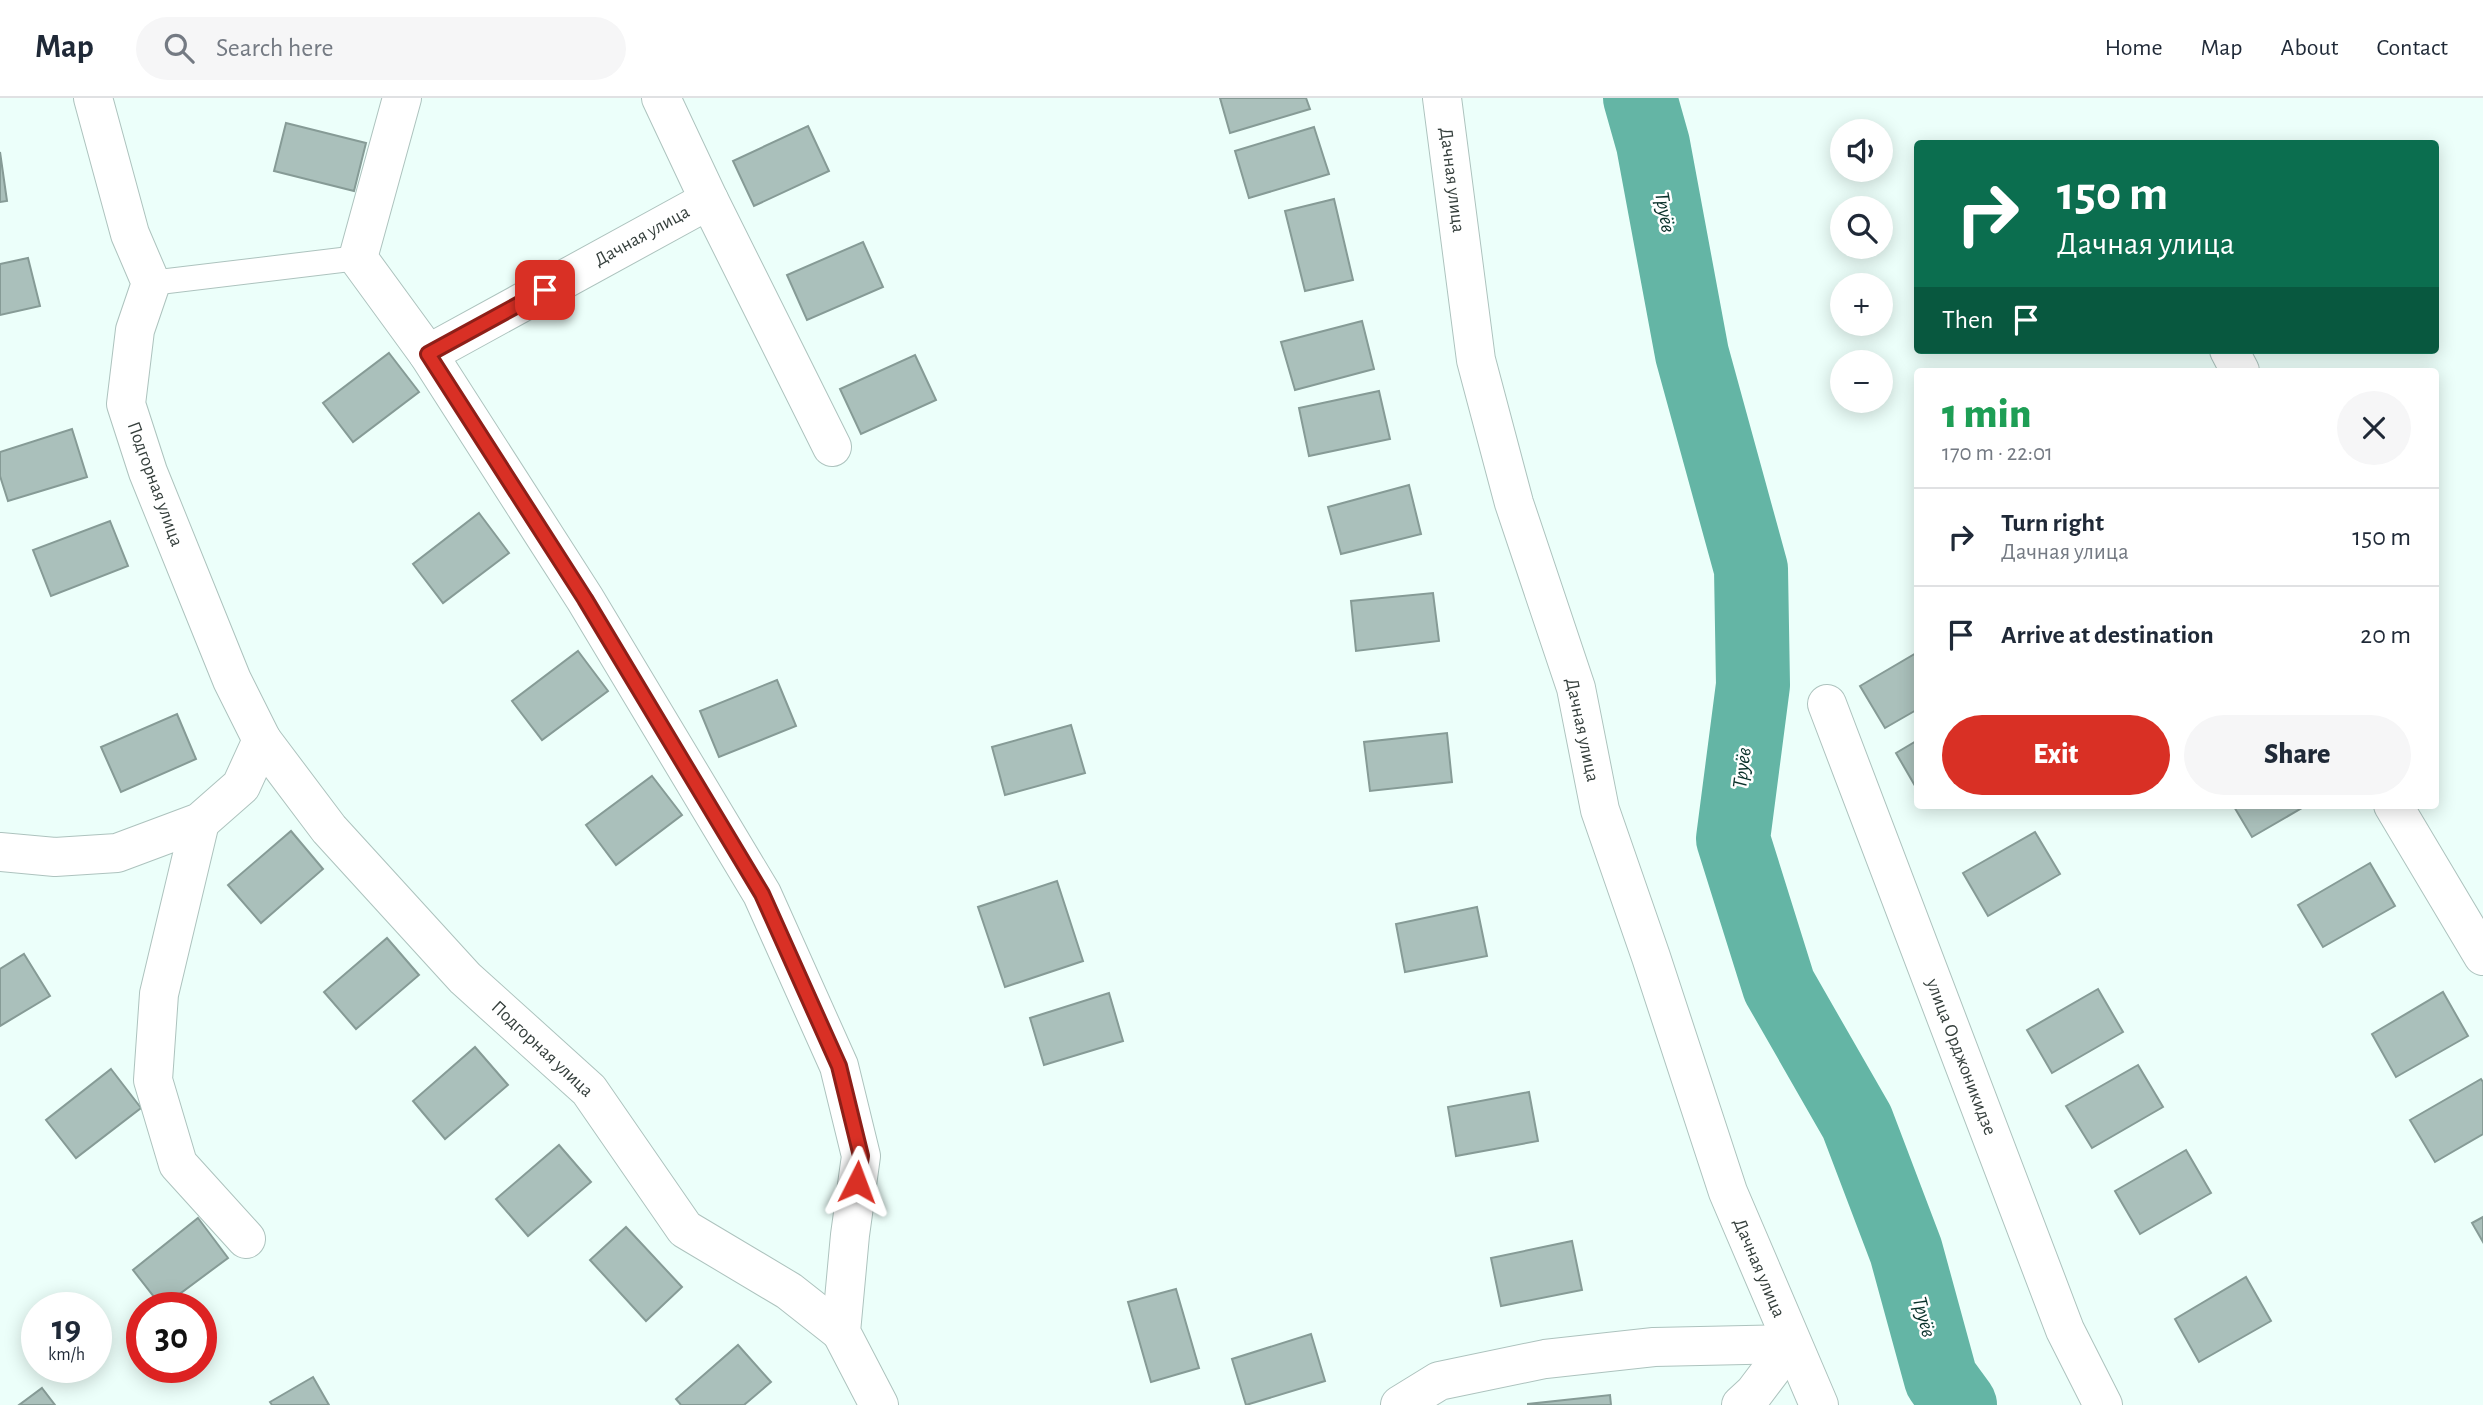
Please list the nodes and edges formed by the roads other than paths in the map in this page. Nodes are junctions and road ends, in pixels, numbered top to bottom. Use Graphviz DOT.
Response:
graph roads {
  1 [pos="93,98"];
  2 [pos="401,98"];
  3 [pos="661,98"];
  4 [pos="1442,98"];
  5 [pos="709,200"];
  6 [pos="358,258"];
  7 [pos="151,283"];
  8 [pos="428,354"];
  9 [pos="832,447"];
  10 [pos="1827,704"];
  11 [pos="262,740"];
  12 [pos="2395,809"];
  13 [pos="200,822"];
  14 [pos="0,852"];
  15 [pos="2483,956"];
  16 [pos="246,1239"];
  17 [pos="841,1332"];
  18 [pos="1791,1344"];
  19 [pos="879,1405"];
  20 [pos="1400,1405"];
  21 [pos="1741,1405"];
  22 [pos="1818,1405"];
  23 [pos="2103,1405"];
  1 -- 7 [label="street"];
  2 -- 6 [label="street"];
  3 -- 5 [label="street, Дачная улица"];
  4 -- 18 [label="street, Дачная улица"];
  5 -- 8 [label="street, Дачная улица"];
  5 -- 9 [label="street, Дачная улица"];
  6 -- 7 [label="lane"];
  6 -- 8 [label="street"];
  7 -- 11 [label="street, Подгорная улица"];
  8 -- 17 [label="street"];
  10 -- 23 [label="street, улица Орджоникидзе"];
  11 -- 13 [label="street"];
  11 -- 17 [label="street, Подгорная улица"];
  12 -- 15 [label="street"];
  13 -- 14 [label="street"];
  13 -- 16 [label="street"];
  17 -- 19 [label="street"];
  18 -- 20 [label="street, Дачная улица"];
  18 -- 21 [label="street"];
  18 -- 22 [label="street"];
}
